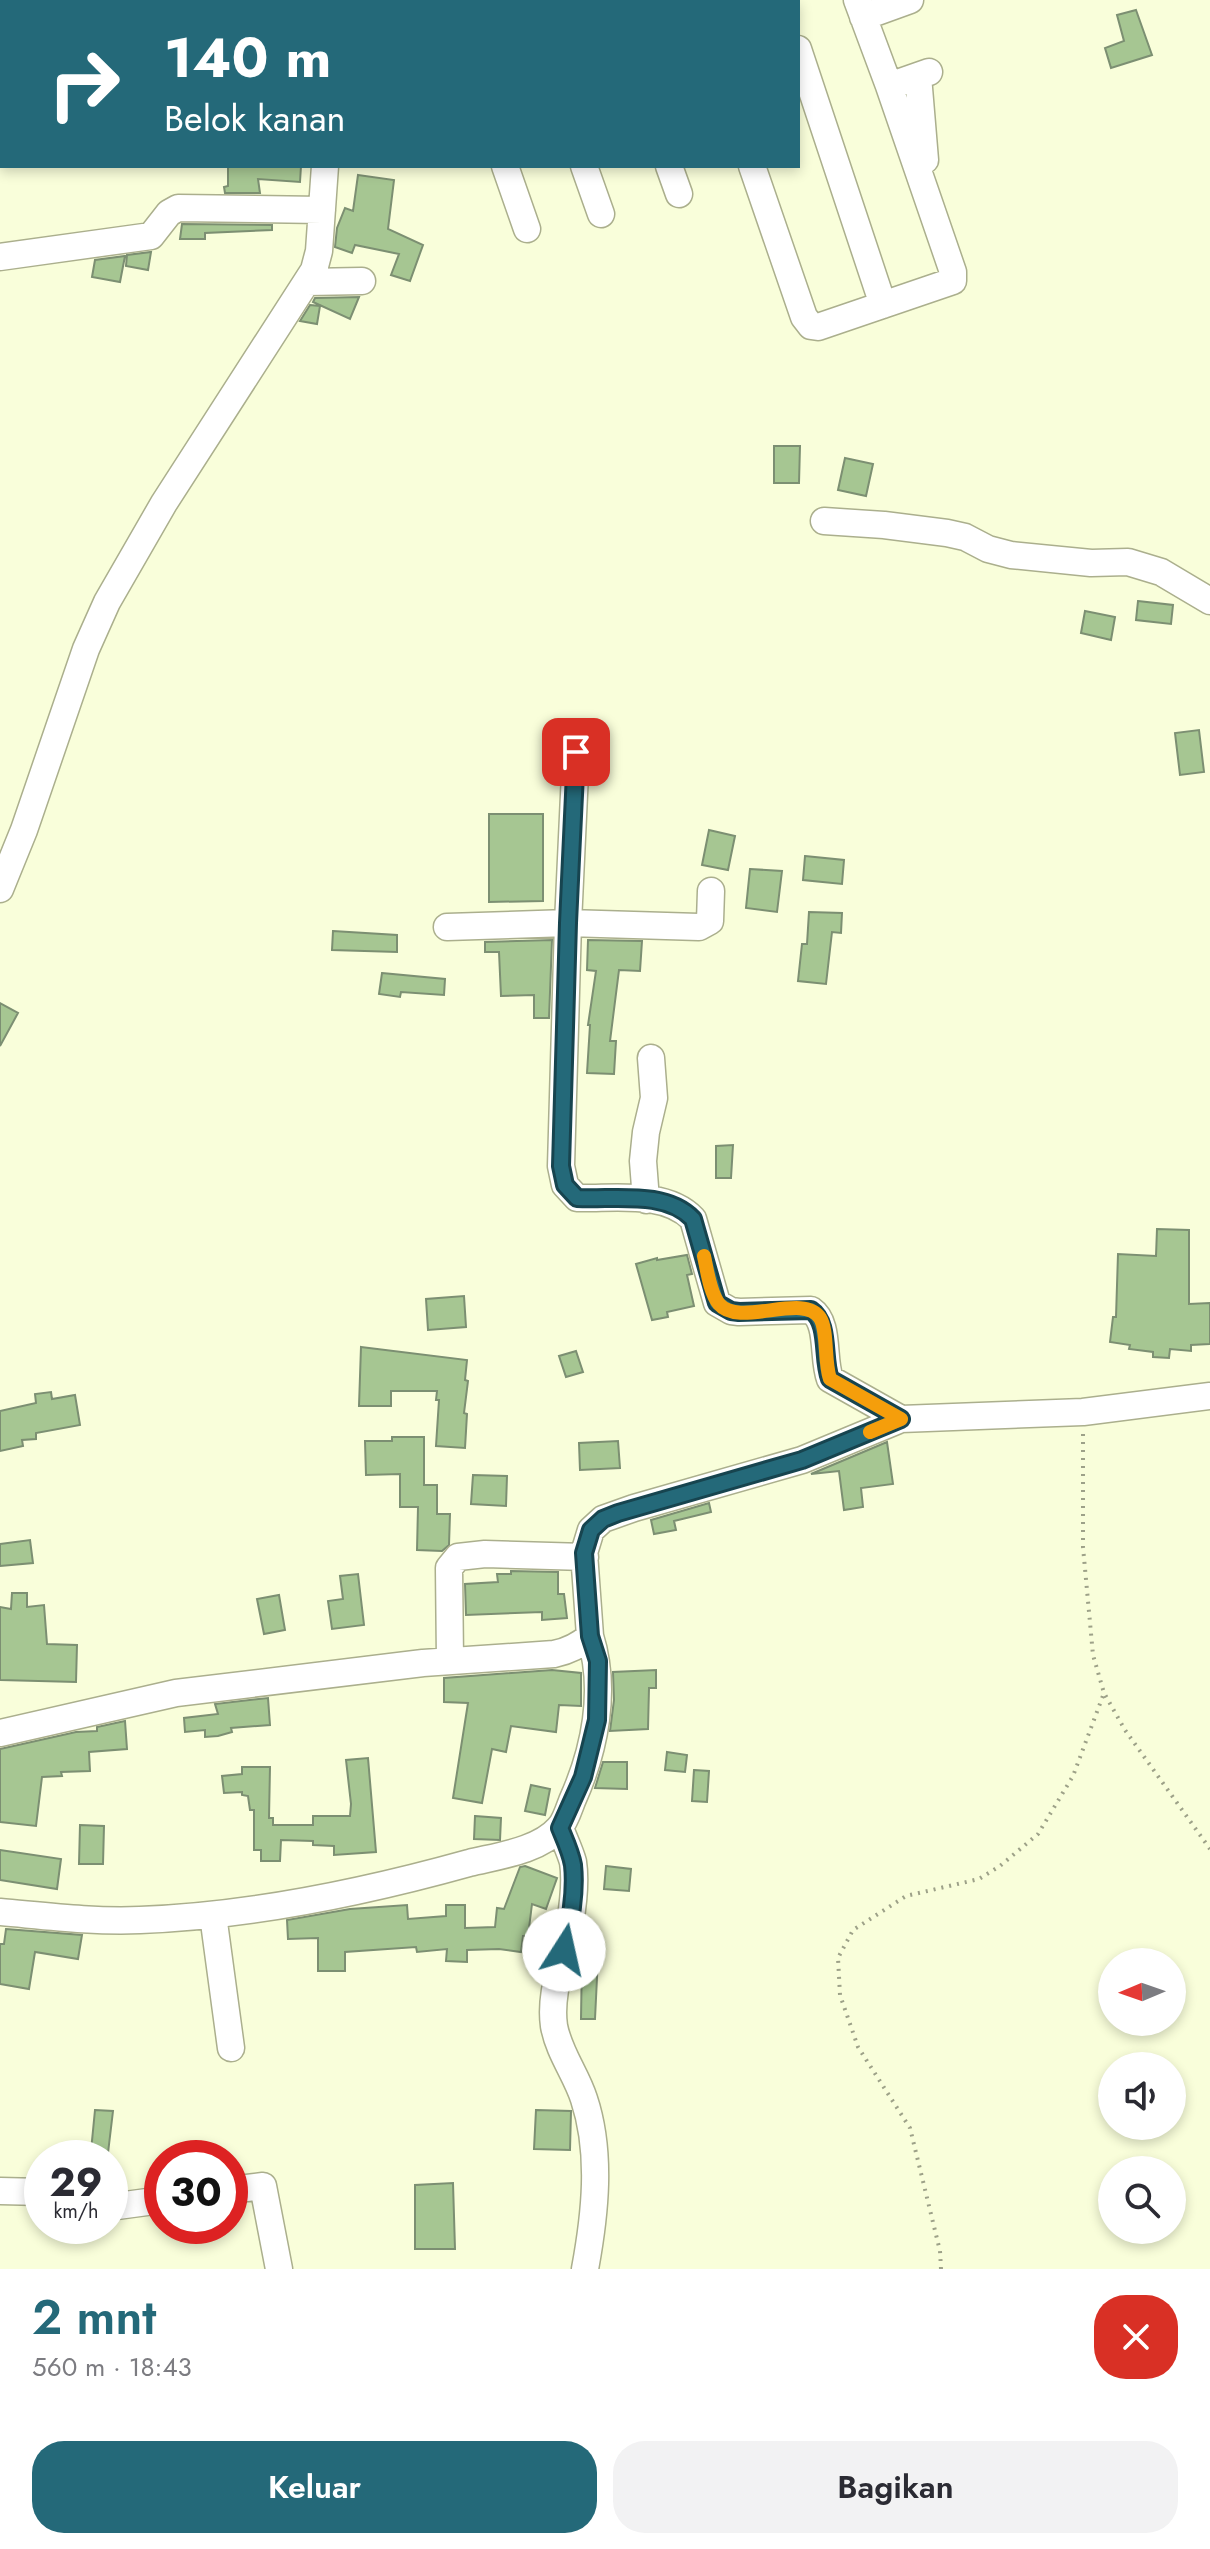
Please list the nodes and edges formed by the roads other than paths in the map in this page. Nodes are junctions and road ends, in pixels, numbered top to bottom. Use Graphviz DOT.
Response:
graph roads {
  1 [pos="910,0"];
  2 [pos="860,8"];
  3 [pos="800,55"];
  4 [pos="889,86"];
  5 [pos="325,168"];
  6 [pos="506,168"];
  7 [pos="585,168"];
  8 [pos="670,168"];
  9 [pos="753,168"];
  10 [pos="928,192"];
  11 [pos="679,194"];
  12 [pos="322,210"];
  13 [pos="601,214"];
  14 [pos="527,229"];
  15 [pos="0,257"];
  16 [pos="362,281"];
  17 [pos="307,282"];
  18 [pos="883,305"];
  19 [pos="824,521"];
  20 [pos="1210,601"];
  21 [pos="576,752"];
  22 [pos="0,889"];
  23 [pos="711,891"];
  24 [pos="568,923"];
  25 [pos="447,927"];
  26 [pos="651,1058"];
  27 [pos="646,1200"];
  28 [pos="1210,1396"];
  29 [pos="901,1419"];
  30 [pos="585,1557"];
  31 [pos="590,1636"];
  32 [pos="450,1661"];
  33 [pos="0,1733"];
  34 [pos="560,1828"];
  35 [pos="0,1912"];
  36 [pos="213,1915"];
  37 [pos="231,2048"];
  38 [pos="248,2188"];
  39 [pos="0,2191"];
  40 [pos="24,2192"];
  41 [pos="279,2269"];
  42 [pos="585,2269"];
  1 -- 2 [label="street"];
  2 -- 4 [label="street"];
  3 -- 18 [label="street"];
  4 -- 10 [label="street"];
  4 -- 10 [label="street"];
  5 -- 12 [label="street"];
  6 -- 14 [label="street"];
  7 -- 13 [label="street"];
  8 -- 11 [label="street"];
  9 -- 18 [label="street"];
  10 -- 18 [label="street"];
  12 -- 15 [label="street"];
  12 -- 17 [label="street"];
  16 -- 17 [label="street"];
  17 -- 22 [label="street"];
  19 -- 20 [label="street"];
  21 -- 24 [label="street"];
  23 -- 24 [label="street"];
  24 -- 25 [label="street"];
  24 -- 27 [label="street"];
  26 -- 27 [label="street"];
  27 -- 29 [label="street"];
  28 -- 29 [label="street"];
  29 -- 30 [label="street"];
  30 -- 31 [label="street"];
  30 -- 32 [label="street"];
  31 -- 32 [label="street"];
  31 -- 34 [label="street"];
  32 -- 33 [label="street"];
  34 -- 36 [label="street"];
  34 -- 42 [label="street"];
  35 -- 36 [label="street"];
  36 -- 37 [label="street"];
  38 -- 41 [label="street"];
  39 -- 40 [label="street"];
}
